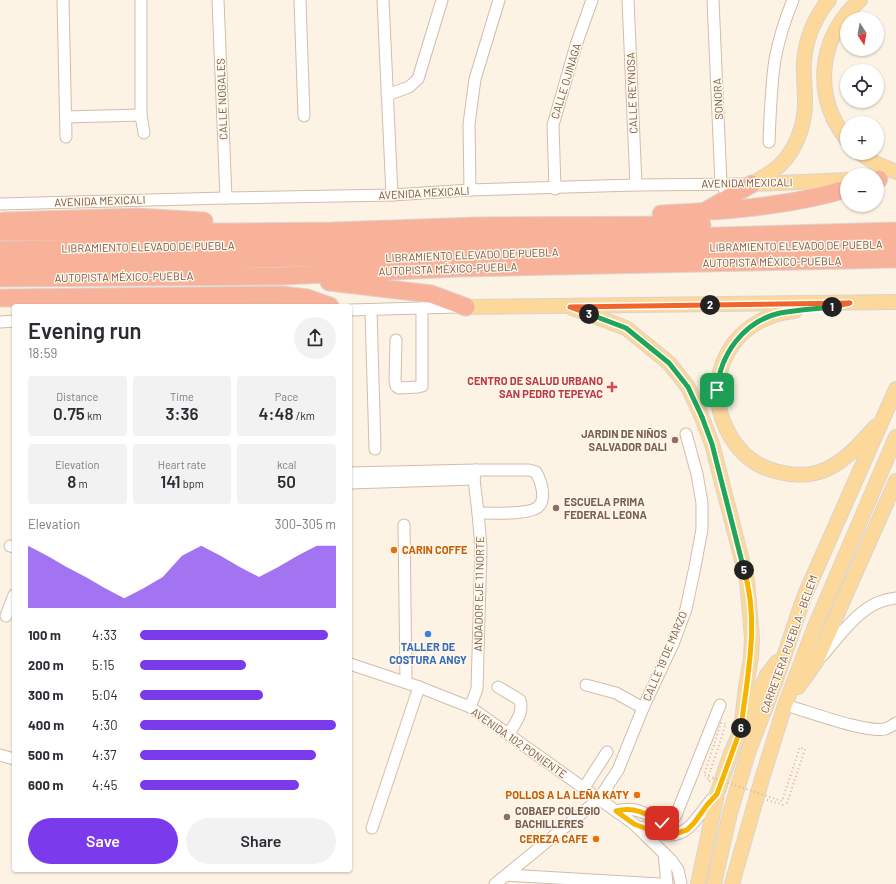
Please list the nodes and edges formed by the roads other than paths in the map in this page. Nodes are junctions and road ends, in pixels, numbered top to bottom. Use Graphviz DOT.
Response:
graph roads {
  1 [pos="63,0"];
  2 [pos="141,0"];
  3 [pos="218,0"];
  4 [pos="300,0"];
  5 [pos="384,0"];
  6 [pos="442,0"];
  7 [pos="499,0"];
  8 [pos="592,0"];
  9 [pos="628,0"];
  10 [pos="713,0"];
  11 [pos="793,0"];
  12 [pos="829,0"];
  13 [pos="860,0"];
  14 [pos="387,95"];
  15 [pos="141,115"];
  16 [pos="304,116"];
  17 [pos="66,117"];
  18 [pos="840,129"];
  19 [pos="144,133"];
  20 [pos="66,137"];
  21 [pos="769,142"];
  22 [pos="872,160"];
  23 [pos="896,172"];
  24 [pos="896,178"];
  25 [pos="884,179"];
  26 [pos="840,180"];
  27 [pos="752,184"];
  28 [pos="636,185"];
  29 [pos="554,189"];
  30 [pos="470,190"];
  31 [pos="725,190"];
  32 [pos="840,192"];
  33 [pos="392,195"];
  34 [pos="226,198"];
  35 [pos="0,204"];
  36 [pos="704,211"];
  37 [pos="0,221"];
  38 [pos="896,223"];
  39 [pos="477,226"];
  40 [pos="411,227"];
  41 [pos="896,231"];
  42 [pos="0,232"];
  43 [pos="896,244"];
  44 [pos="0,250"];
  45 [pos="896,260"];
  46 [pos="0,265"];
  47 [pos="282,276"];
  48 [pos="0,278"];
  49 [pos="0,298"];
  50 [pos="896,302"];
  51 [pos="850,303"];
  52 [pos="324,304"];
  53 [pos="466,307"];
  54 [pos="570,307"];
  55 [pos="422,308"];
  56 [pos="352,310"];
  57 [pos="371,310"];
  58 [pos="12,321"];
  59 [pos="0,322"];
  60 [pos="396,340"];
  61 [pos="896,389"];
  62 [pos="886,412"];
  63 [pos="686,434"];
  64 [pos="896,437"];
  65 [pos="374,449"];
  66 [pos="352,473"];
  67 [pos="475,474"];
  68 [pos="896,481"];
  69 [pos="352,483"];
  70 [pos="478,513"];
  71 [pos="404,525"];
  72 [pos="896,598"];
  73 [pos="12,601"];
  74 [pos="7,616"];
  75 [pos="786,649"];
  76 [pos="816,662"];
  77 [pos="352,665"];
  78 [pos="406,682"];
  79 [pos="586,685"];
  80 [pos="419,687"];
  81 [pos="498,687"];
  82 [pos="788,700"];
  83 [pos="720,705"];
  84 [pos="470,707"];
  85 [pos="643,708"];
  86 [pos="896,723"];
  87 [pos="740,730"];
  88 [pos="509,734"];
  89 [pos="607,752"];
  90 [pos="0,755"];
  91 [pos="12,759"];
  92 [pos="584,788"];
  93 [pos="717,794"];
  94 [pos="599,799"];
  95 [pos="616,811"];
  96 [pos="634,824"];
  97 [pos="372,828"];
  98 [pos="743,845"];
  99 [pos="664,853"];
  100 [pos="506,875"];
  101 [pos="715,879"];
  102 [pos="495,884"];
  103 [pos="660,884"];
  104 [pos="667,884"];
  105 [pos="682,884"];
  106 [pos="698,884"];
  107 [pos="732,884"];
  108 [pos="742,884"];
  1 -- 17 [label="street"];
  2 -- 15 [label="street"];
  3 -- 34 [label="street, CALLE NOGALES"];
  4 -- 16 [label="street"];
  5 -- 14 [label="street"];
  6 -- 14 [label="street"];
  7 -- 30 [label="street"];
  8 -- 29 [label="street, CALLE OJINAGA"];
  9 -- 28 [label="street, CALLE REYNOSA"];
  10 -- 31 [label="street, SONORA"];
  11 -- 21 [label="street"];
  12 -- 27 [label="main road"];
  13 -- 18 [label="main road"];
  14 -- 33 [label="street"];
  15 -- 17 [label="street"];
  15 -- 19 [label="street"];
  17 -- 20 [label="street"];
  22 -- 23 [label="main road"];
  24 -- 25 [label="main road"];
  26 -- 27 [label="main road, AVENIDA MEXICALI"];
  27 -- 31 [label="highway"];
  28 -- 29 [label="street, AVENIDA MEXICALI"];
  28 -- 31 [label="street, AVENIDA MEXICALI"];
  29 -- 30 [label="street, AVENIDA MEXICALI"];
  30 -- 33 [label="street, AVENIDA MEXICALI"];
  31 -- 36 [label="highway"];
  32 -- 36 [label="highway"];
  33 -- 34 [label="street, AVENIDA MEXICALI"];
  34 -- 35 [label="street, AVENIDA MEXICALI"];
  36 -- 39 [label="highway"];
  37 -- 40 [label="highway"];
  38 -- 39 [label="highway"];
  39 -- 40 [label="highway"];
  40 -- 42 [label="highway"];
  41 -- 44 [label="highway, LIBRAMIENTO ELEVADO DE PUEBLA"];
  43 -- 46 [label="highway, LIBRAMIENTO ELEVADO DE PUEBLA"];
  45 -- 47 [label="highway, AUTOPISTA MÉXICO-PUEBLA"];
  47 -- 48 [label="highway, AUTOPISTA MÉXICO-PUEBLA"];
  47 -- 53 [label="highway"];
  49 -- 52 [label="highway"];
  50 -- 51 [label="main road"];
  51 -- 54 [label="main road"];
  51 -- 62 [label="main road"];
  53 -- 54 [label="main road"];
  53 -- 55 [label="street"];
  54 -- 87 [label="main road"];
  55 -- 57 [label="street"];
  55 -- 60 [label="street"];
  56 -- 57 [label="street"];
  57 -- 65 [label="street"];
  58 -- 59 [label="street"];
  61 -- 62 [label="main road, CARRETERA PUEBLA - BELEM"];
  62 -- 75 [label="main road, CARRETERA PUEBLA - BELEM"];
  63 -- 85 [label="street, CALLE 19 DE MARZO"];
  64 -- 82 [label="main road, CARRETERA PUEBLA - BELEM"];
  66 -- 67 [label="street"];
  67 -- 69 [label="street"];
  67 -- 70 [label="street, ANDADOR EJE 11 NORTE"];
  67 -- 70 [label="street"];
  68 -- 76 [label="main road"];
  70 -- 84 [label="street, ANDADOR EJE 11 NORTE"];
  71 -- 78 [label="street"];
  72 -- 76 [label="street"];
  73 -- 74 [label="street"];
  75 -- 87 [label="main road"];
  75 -- 101 [label="main road, CARRETERA PUEBLA - BELEM"];
  76 -- 82 [label="main road"];
  77 -- 78 [label="street, AVENIDA 102 PONIENTE"];
  78 -- 80 [label="street, AVENIDA 102 PONIENTE"];
  79 -- 85 [label="street"];
  80 -- 84 [label="street, AVENIDA 102 PONIENTE"];
  80 -- 97 [label="street"];
  81 -- 88 [label="street"];
  82 -- 86 [label="street"];
  82 -- 98 [label="main road, CARRETERA PUEBLA - BELEM"];
  83 -- 95 [label="street"];
  84 -- 88 [label="street, AVENIDA 102 PONIENTE"];
  85 -- 94 [label="street, CALLE 19 DE MARZO"];
  87 -- 93 [label="main road"];
  88 -- 92 [label="street, AVENIDA 102 PONIENTE"];
  89 -- 92 [label="street"];
  90 -- 91 [label="street"];
  92 -- 94 [label="street, AVENIDA 102 PONIENTE"];
  93 -- 96 [label="street, AVENIDA 102 PONIENTE"];
  93 -- 106 [label="main road"];
  94 -- 95 [label="street, AVENIDA 102 PONIENTE"];
  94 -- 100 [label="street, CALLE 19 DE MARZO"];
  95 -- 96 [label="street, AVENIDA 102 PONIENTE"];
  96 -- 99 [label="street, AVENIDA 102 PONIENTE"];
  98 -- 107 [label="main road, CARRETERA PUEBLA - BELEM"];
  98 -- 108 [label="main road"];
  99 -- 104 [label="street"];
  99 -- 105 [label="street, AVENIDA 102 PONIENTE"];
  100 -- 102 [label="street, CALLE 19 DE MARZO"];
  100 -- 103 [label="street"];
}
